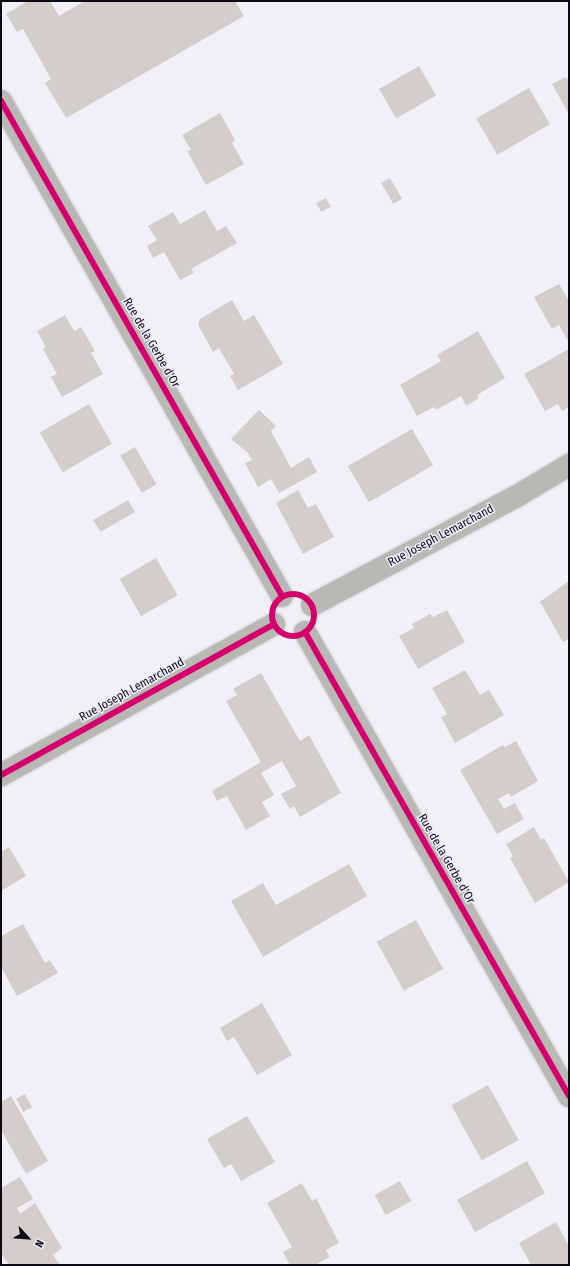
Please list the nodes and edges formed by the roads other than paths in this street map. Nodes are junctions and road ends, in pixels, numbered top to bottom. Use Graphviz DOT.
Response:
graph roads {
  1 [pos="1,101"];
  2 [pos="569,465"];
  3 [pos="282,596"];
  4 [pos="312,605"];
  5 [pos="274,624"];
  6 [pos="304,632"];
  7 [pos="1,775"];
  8 [pos="569,1096"];
  1 -- 3 [label="street, Rue de la Gerbe d'Or"];
  2 -- 4 [label="street, Rue Joseph Lemarchand"];
  3 -- 4 [label="street"];
  3 -- 5 [label="street"];
  4 -- 6 [label="street"];
  5 -- 6 [label="street"];
  5 -- 7 [label="street, Rue Joseph Lemarchand"];
  6 -- 8 [label="street, Rue de la Gerbe d'Or"];
}
